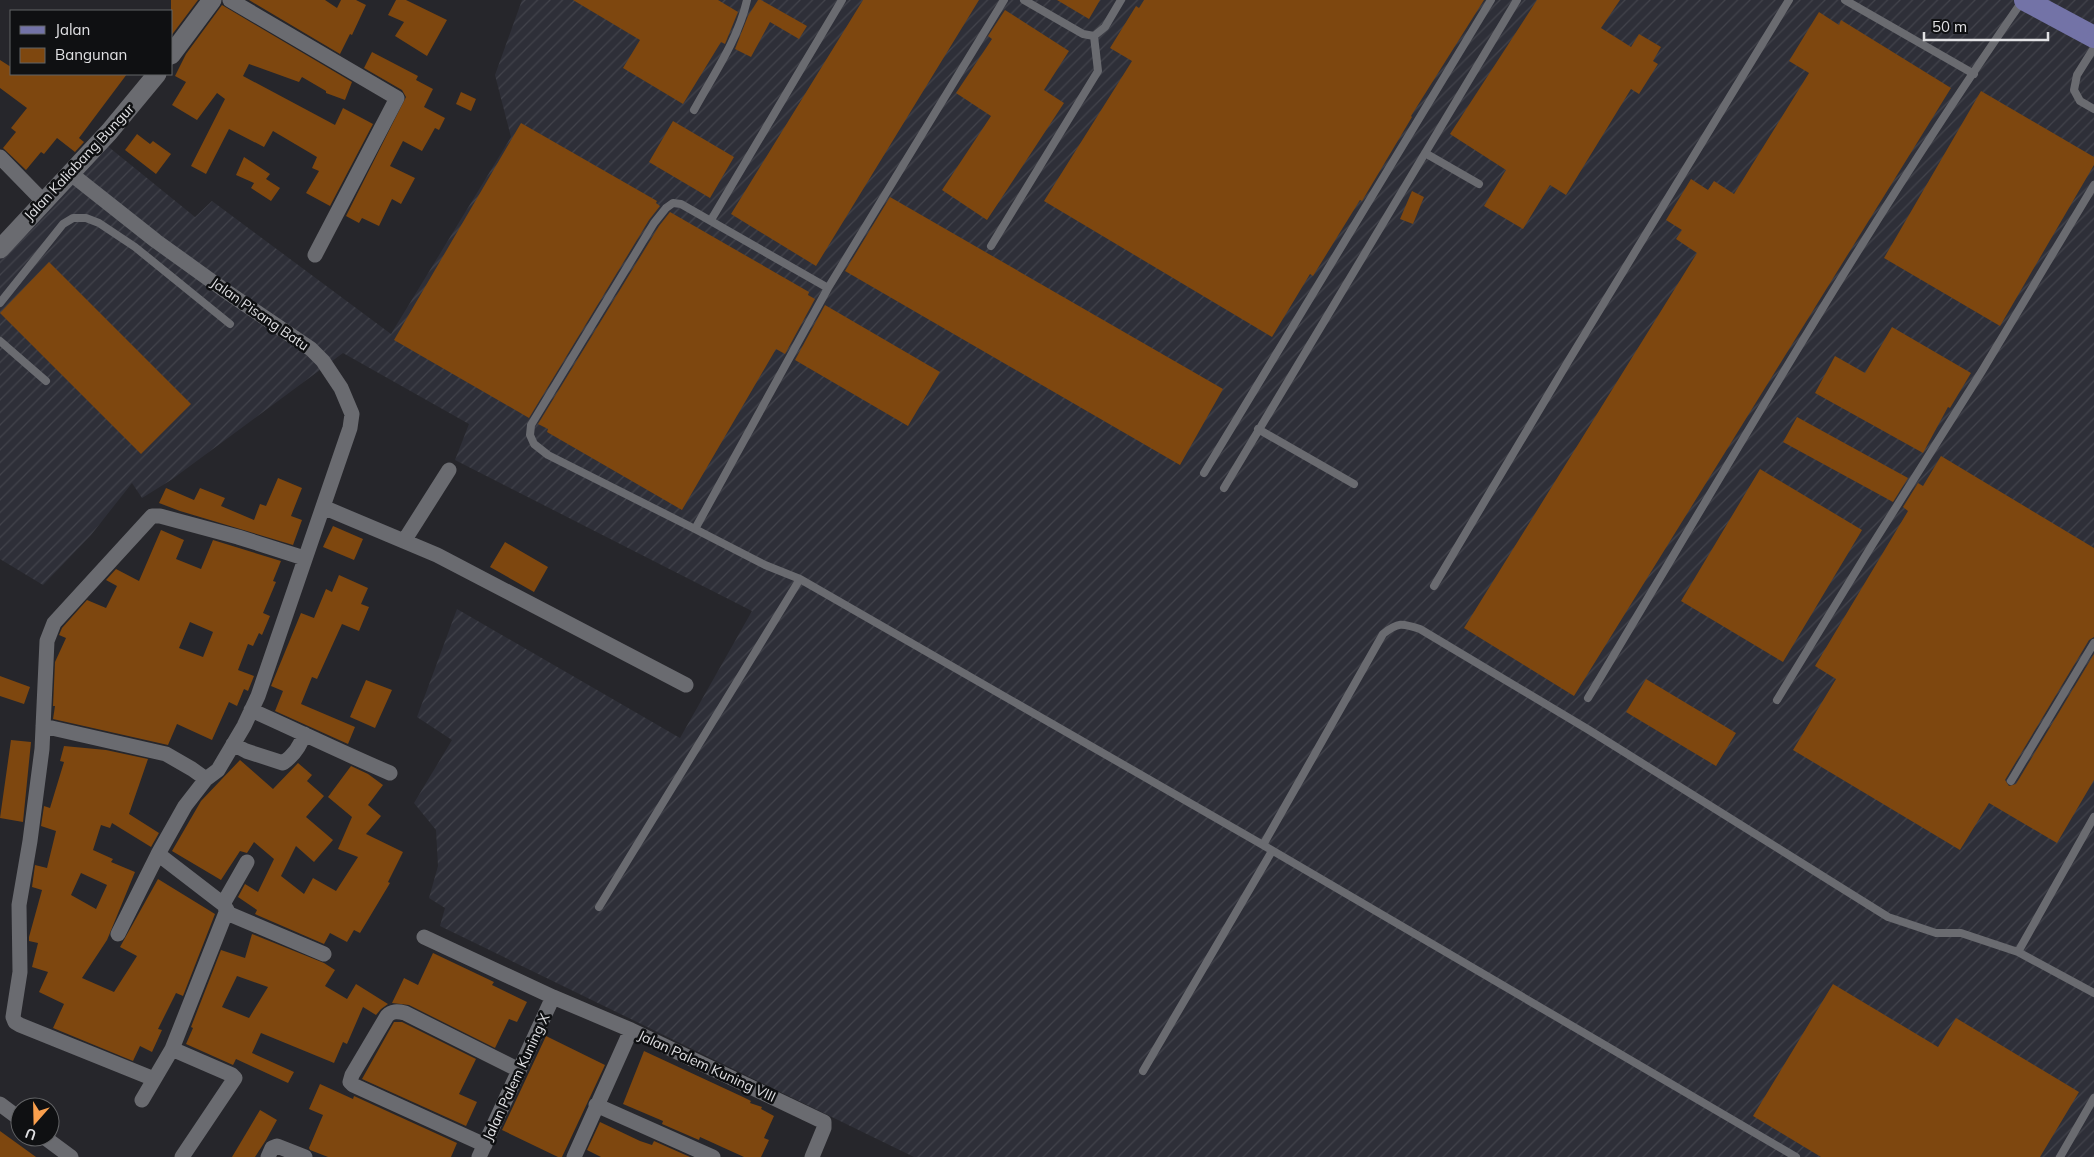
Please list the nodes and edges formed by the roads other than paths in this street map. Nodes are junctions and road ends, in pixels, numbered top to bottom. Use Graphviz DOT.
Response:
graph roads {
  1 [pos="212,0"];
  2 [pos="230,0"];
  3 [pos="747,0"];
  4 [pos="842,0"];
  5 [pos="1004,0"];
  6 [pos="1024,0"];
  7 [pos="1121,0"];
  8 [pos="1491,0"];
  9 [pos="1517,0"];
  10 [pos="1789,0"];
  11 [pos="1845,0"];
  12 [pos="2024,0"];
  13 [pos="1094,36"];
  14 [pos="2094,37"];
  15 [pos="2094,48"];
  16 [pos="172,54"];
  17 [pos="1974,74"];
  18 [pos="156,75"];
  19 [pos="2094,109"];
  20 [pos="694,110"];
  21 [pos="1425,153"];
  22 [pos="0,157"];
  23 [pos="70,173"];
  24 [pos="1479,184"];
  25 [pos="2094,185"];
  26 [pos="43,201"];
  27 [pos="710,220"];
  28 [pos="990,246"];
  29 [pos="0,249"];
  30 [pos="315,255"];
  31 [pos="828,288"];
  32 [pos="0,303"];
  33 [pos="230,324"];
  34 [pos="0,341"];
  35 [pos="46,381"];
  36 [pos="1258,429"];
  37 [pos="449,470"];
  38 [pos="1204,473"];
  39 [pos="1354,484"];
  40 [pos="1224,488"];
  41 [pos="323,507"];
  42 [pos="695,529"];
  43 [pos="404,541"];
  44 [pos="304,558"];
  45 [pos="800,579"];
  46 [pos="1434,586"];
  47 [pos="2094,643"];
  48 [pos="686,684"];
  49 [pos="1588,698"];
  50 [pos="1777,700"];
  51 [pos="251,710"];
  52 [pos="42,726"];
  53 [pos="304,734"];
  54 [pos="233,744"];
  55 [pos="390,773"];
  56 [pos="206,779"];
  57 [pos="2011,781"];
  58 [pos="2094,816"];
  59 [pos="1263,845"];
  60 [pos="1272,851"];
  61 [pos="158,854"];
  62 [pos="248,862"];
  63 [pos="599,906"];
  64 [pos="225,909"];
  65 [pos="118,934"];
  66 [pos="424,936"];
  67 [pos="2018,952"];
  68 [pos="324,954"];
  69 [pos="2094,993"];
  70 [pos="553,998"];
  71 [pos="631,1030"];
  72 [pos="172,1049"];
  73 [pos="519,1070"];
  74 [pos="1143,1071"];
  75 [pos="154,1079"];
  76 [pos="2094,1098"];
  77 [pos="142,1100"];
  78 [pos="596,1105"];
  79 [pos="57,1147"];
  80 [pos="482,1151"];
  81 [pos="70,1157"];
  82 [pos="182,1157"];
  83 [pos="268,1157"];
  84 [pos="305,1157"];
  85 [pos="574,1157"];
  86 [pos="713,1157"];
  87 [pos="812,1157"];
  88 [pos="1796,1157"];
  89 [pos="2060,1157"];
  1 -- 16 [label="street"];
  2 -- 30 [label="street"];
  3 -- 20 [label="lane"];
  4 -- 27 [label="lane"];
  5 -- 31 [label="lane"];
  6 -- 13 [label="lane"];
  7 -- 13 [label="lane"];
  8 -- 38 [label="lane"];
  9 -- 21 [label="lane"];
  10 -- 46 [label="lane"];
  11 -- 17 [label="lane"];
  12 -- 14 [label="main road"];
  12 -- 17 [label="lane"];
  13 -- 28 [label="lane"];
  15 -- 19 [label="lane"];
  17 -- 49 [label="lane"];
  18 -- 23 [label="street, Jalan Kaliabang Bungur"];
  21 -- 24 [label="lane"];
  21 -- 36 [label="lane"];
  22 -- 26 [label="street"];
  23 -- 26 [label="street, Jalan Kaliabang Bungur"];
  23 -- 41 [label="street, Jalan Pisang Batu"];
  25 -- 50 [label="lane"];
  26 -- 29 [label="street, Jalan Kaliabang Bungur"];
  27 -- 31 [label="lane"];
  27 -- 42 [label="lane"];
  31 -- 42 [label="lane"];
  32 -- 33 [label="lane"];
  34 -- 35 [label="lane"];
  36 -- 39 [label="lane"];
  36 -- 40 [label="lane"];
  37 -- 43 [label="street"];
  41 -- 43 [label="street"];
  41 -- 44 [label="street, Jalan Pisang Batu"];
  42 -- 45 [label="lane"];
  43 -- 48 [label="street"];
  44 -- 51 [label="street, Jalan Pisang Batu"];
  44 -- 52 [label="street"];
  45 -- 59 [label="lane"];
  45 -- 63 [label="lane"];
  47 -- 57 [label="lane"];
  51 -- 53 [label="street"];
  51 -- 54 [label="street, Jalan Pisang Batu"];
  52 -- 56 [label="street"];
  52 -- 75 [label="street"];
  53 -- 54 [label="street"];
  53 -- 55 [label="street"];
  54 -- 56 [label="street, Jalan Pisang Batu"];
  56 -- 61 [label="street, Jalan Pisang Batu"];
  58 -- 67 [label="lane"];
  59 -- 60 [label="lane"];
  59 -- 67 [label="lane"];
  60 -- 74 [label="lane"];
  60 -- 88 [label="lane"];
  61 -- 64 [label="street"];
  61 -- 65 [label="street, Jalan Pisang Batu"];
  62 -- 64 [label="street"];
  64 -- 68 [label="street"];
  64 -- 72 [label="street"];
  66 -- 70 [label="street, Jalan Palem Kuning VIII"];
  67 -- 69 [label="lane"];
  70 -- 71 [label="street, Jalan Palem Kuning VIII"];
  70 -- 73 [label="street, Jalan Palem Kuning X"];
  71 -- 78 [label="street"];
  71 -- 87 [label="street, Jalan Palem Kuning VIII"];
  72 -- 75 [label="street"];
  72 -- 82 [label="street"];
  73 -- 80 [label="street, Jalan Palem Kuning X"];
  73 -- 80 [label="street"];
  75 -- 77 [label="street"];
  76 -- 89 [label="lane"];
  78 -- 85 [label="street"];
  78 -- 86 [label="street"];
  79 -- 81 [label="street"];
  83 -- 84 [label="street"];
}
